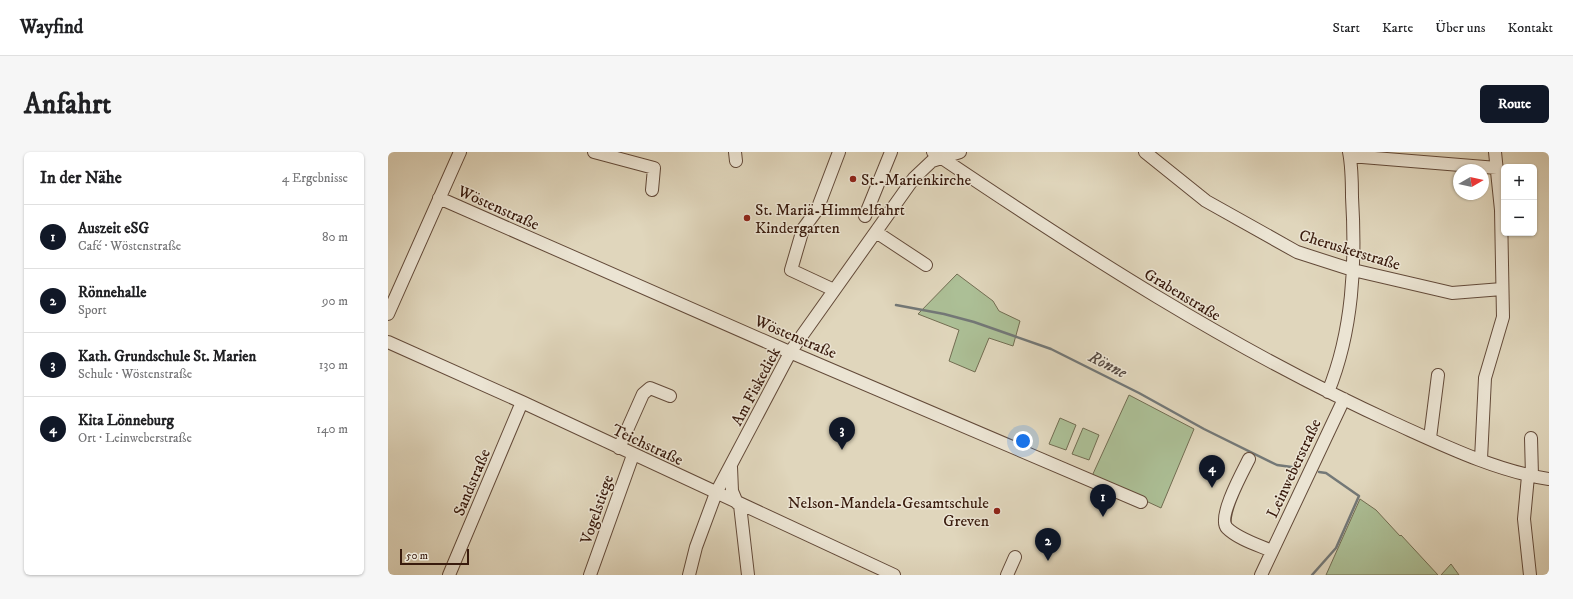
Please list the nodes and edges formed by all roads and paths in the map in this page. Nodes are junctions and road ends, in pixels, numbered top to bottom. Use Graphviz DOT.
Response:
graph roads {
  1 [pos="460,152"];
  2 [pos="594,152"];
  3 [pos="839,152"];
  4 [pos="891,152"];
  5 [pos="960,152"];
  6 [pos="1145,152"];
  7 [pos="1495,152"];
  8 [pos="1350,154"];
  9 [pos="937,155"];
  10 [pos="1497,168"];
  11 [pos="652,190"];
  12 [pos="440,198"];
  13 [pos="865,216"];
  14 [pos="876,232"];
  15 [pos="926,265"];
  16 [pos="1353,270"];
  17 [pos="1502,289"];
  18 [pos="834,290"];
  19 [pos="388,314"];
  20 [pos="388,342"];
  21 [pos="791,351"];
  22 [pos="1438,375"];
  23 [pos="1328,392"];
  24 [pos="670,396"];
  25 [pos="1344,400"];
  26 [pos="522,402"];
  27 [pos="1430,438"];
  28 [pos="1531,438"];
  29 [pos="619,448"];
  30 [pos="633,454"];
  31 [pos="1249,459"];
  32 [pos="1481,459"];
  33 [pos="731,466"];
  34 [pos="1530,476"];
  35 [pos="1549,479"];
  36 [pos="716,493"];
  37 [pos="1141,502"];
  38 [pos="739,504"];
  39 [pos="1272,551"];
  40 [pos="1015,557"];
  41 [pos="876,570"];
  42 [pos="450,575"];
  43 [pos="590,575"];
  44 [pos="689,575"];
  45 [pos="748,575"];
  46 [pos="894,575"];
  47 [pos="1007,575"];
  48 [pos="1261,575"];
  49 [pos="1530,575"];
  1 -- 12 [label="street"];
  2 -- 11 [label="street"];
  3 -- 18 [label="street"];
  4 -- 13 [label="street"];
  5 -- 9 [label="street, Am Fiskediek"];
  6 -- 16 [label="street, Cheruskerstraße"];
  7 -- 10 [label="street"];
  8 -- 10 [label="street"];
  8 -- 16 [label="street"];
  9 -- 14 [label="street, Am Fiskediek"];
  9 -- 23 [label="street, Grabenstraße"];
  10 -- 17 [label="street"];
  12 -- 19 [label="street"];
  12 -- 21 [label="street, Wöstenstraße"];
  14 -- 15 [label="street"];
  14 -- 18 [label="street, Am Fiskediek"];
  16 -- 17 [label="street, Cheruskerstraße"];
  16 -- 23 [label="street"];
  17 -- 32 [label="street"];
  18 -- 21 [label="street, Am Fiskediek"];
  20 -- 26 [label="street, Teichstraße"];
  21 -- 33 [label="street, Am Fiskediek"];
  21 -- 37 [label="street, Wöstenstraße"];
  22 -- 27 [label="street"];
  23 -- 25 [label="street, Grabenstraße"];
  24 -- 29 [label="street"];
  25 -- 27 [label="street, Grabenstraße"];
  25 -- 39 [label="street, Leinweberstraße"];
  26 -- 29 [label="street, Teichstraße"];
  26 -- 42 [label="street, Sandstraße"];
  27 -- 32 [label="street, Grabenstraße"];
  28 -- 34 [label="street"];
  29 -- 30 [label="street, Teichstraße"];
  30 -- 36 [label="street, Teichstraße"];
  30 -- 43 [label="street, Vogelstiege"];
  31 -- 39 [label="street"];
  32 -- 34 [label="street, Grabenstraße"];
  33 -- 36 [label="street, Am Fiskediek"];
  33 -- 38 [label="street"];
  34 -- 35 [label="street, Grabenstraße"];
  34 -- 49 [label="street"];
  36 -- 38 [label="street, Teichstraße"];
  36 -- 44 [label="street, Am Fiskediek"];
  38 -- 41 [label="street, Teichstraße"];
  38 -- 45 [label="street"];
  39 -- 48 [label="street, Leinweberstraße"];
  40 -- 47 [label="street"];
  41 -- 46 [label="street, Teichstraße"];
}
